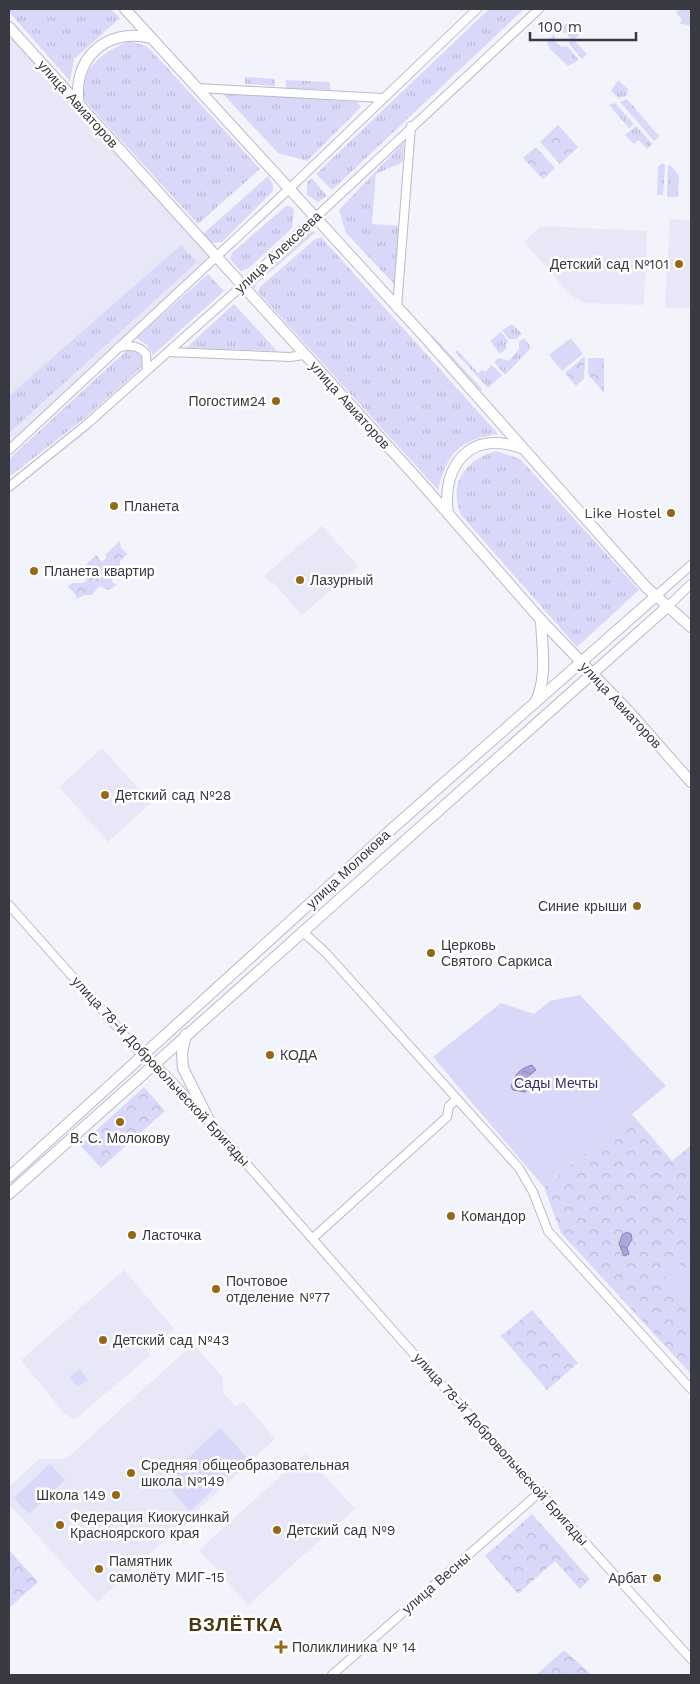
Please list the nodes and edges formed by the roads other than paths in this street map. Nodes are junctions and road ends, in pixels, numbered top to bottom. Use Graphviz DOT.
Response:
graph roads {
  1 [pos="125,9"];
  2 [pos="477,9"];
  3 [pos="539,9"];
  4 [pos="9,27"];
  5 [pos="151,38"];
  6 [pos="198,88"];
  7 [pos="383,98"];
  8 [pos="79,106"];
  9 [pos="411,126"];
  10 [pos="289,189"];
  11 [pos="315,217"];
  12 [pos="217,256"];
  13 [pos="243,285"];
  14 [pos="397,308"];
  15 [pos="120,347"];
  16 [pos="168,352"];
  17 [pos="304,355"];
  18 [pos="147,370"];
  19 [pos="522,449"];
  20 [pos="9,450"];
  21 [pos="10,485"];
  22 [pos="448,515"];
  23 [pos="691,565"];
  24 [pos="691,584"];
  25 [pos="656,596"];
  26 [pos="667,607"];
  27 [pos="541,620"];
  28 [pos="691,627"];
  29 [pos="582,663"];
  30 [pos="592,674"];
  31 [pos="534,706"];
  32 [pos="691,782"];
  33 [pos="9,905"];
  34 [pos="302,931"];
  35 [pos="186,1034"];
  36 [pos="142,1055"];
  37 [pos="154,1063"];
  38 [pos="457,1099"];
  39 [pos="211,1124"];
  40 [pos="9,1177"];
  41 [pos="9,1194"];
  42 [pos="313,1238"];
  43 [pos="691,1390"];
  44 [pos="540,1491"];
  45 [pos="691,1659"];
  46 [pos="332,1675"];
  1 -- 5 [label="main road"];
  2 -- 7 [label="street"];
  3 -- 9 [label="street, улица Алексеева"];
  4 -- 8 [label="main road, улица Авиаторов"];
  5 -- 6 [label="main road"];
  5 -- 8 [label="main road"];
  6 -- 7 [label="street"];
  6 -- 10 [label="main road"];
  7 -- 10 [label="street"];
  8 -- 12 [label="main road, улица Авиаторов"];
  9 -- 11 [label="street, улица Алексеева"];
  9 -- 14 [label="street"];
  10 -- 11 [label="main road"];
  10 -- 12 [label="street"];
  11 -- 13 [label="street, улица Алексеева"];
  11 -- 14 [label="main road"];
  12 -- 13 [label="main road, улица Авиаторов"];
  12 -- 15 [label="street"];
  13 -- 16 [label="street, улица Алексеева"];
  13 -- 17 [label="main road, улица Авиаторов"];
  14 -- 19 [label="main road"];
  15 -- 18 [label="street"];
  15 -- 20 [label="street"];
  16 -- 17 [label="street"];
  16 -- 18 [label="street, улица Алексеева"];
  17 -- 22 [label="main road, улица Авиаторов"];
  18 -- 21 [label="street, улица Алексеева"];
  19 -- 22 [label="main road"];
  19 -- 25 [label="main road"];
  22 -- 27 [label="main road, улица Авиаторов"];
  23 -- 25 [label="street, улица Молокова"];
  24 -- 26 [label="street, улица Молокова"];
  25 -- 26 [label="main road"];
  25 -- 29 [label="main road, улица Молокова"];
  26 -- 28 [label="main road"];
  26 -- 30 [label="main road, улица Молокова"];
  27 -- 29 [label="main road, улица Авиаторов"];
  27 -- 31 [label="main road"];
  29 -- 30 [label="main road, улица Авиаторов"];
  29 -- 31 [label="main road, улица Молокова"];
  30 -- 32 [label="main road, улица Авиаторов"];
  30 -- 34 [label="main road, улица Молокова"];
  31 -- 36 [label="main road, улица Молокова"];
  33 -- 36 [label="street, улица 78-й Добровольческой Бригады"];
  34 -- 35 [label="main road, улица Молокова"];
  34 -- 38 [label="street"];
  35 -- 37 [label="main road, улица Молокова"];
  35 -- 39 [label="main road"];
  36 -- 37 [label="street, улица 78-й Добровольческой Бригады"];
  36 -- 40 [label="main road, улица Молокова"];
  37 -- 39 [label="street, улица 78-й Добровольческой Бригады"];
  37 -- 41 [label="main road, улица Молокова"];
  38 -- 42 [label="street"];
  38 -- 43 [label="street"];
  39 -- 42 [label="street, улица 78-й Добровольческой Бригады"];
  42 -- 44 [label="street, улица 78-й Добровольческой Бригады"];
  44 -- 45 [label="street, улица 78-й Добровольческой Бригады"];
  44 -- 46 [label="street, улица Весны"];
}
